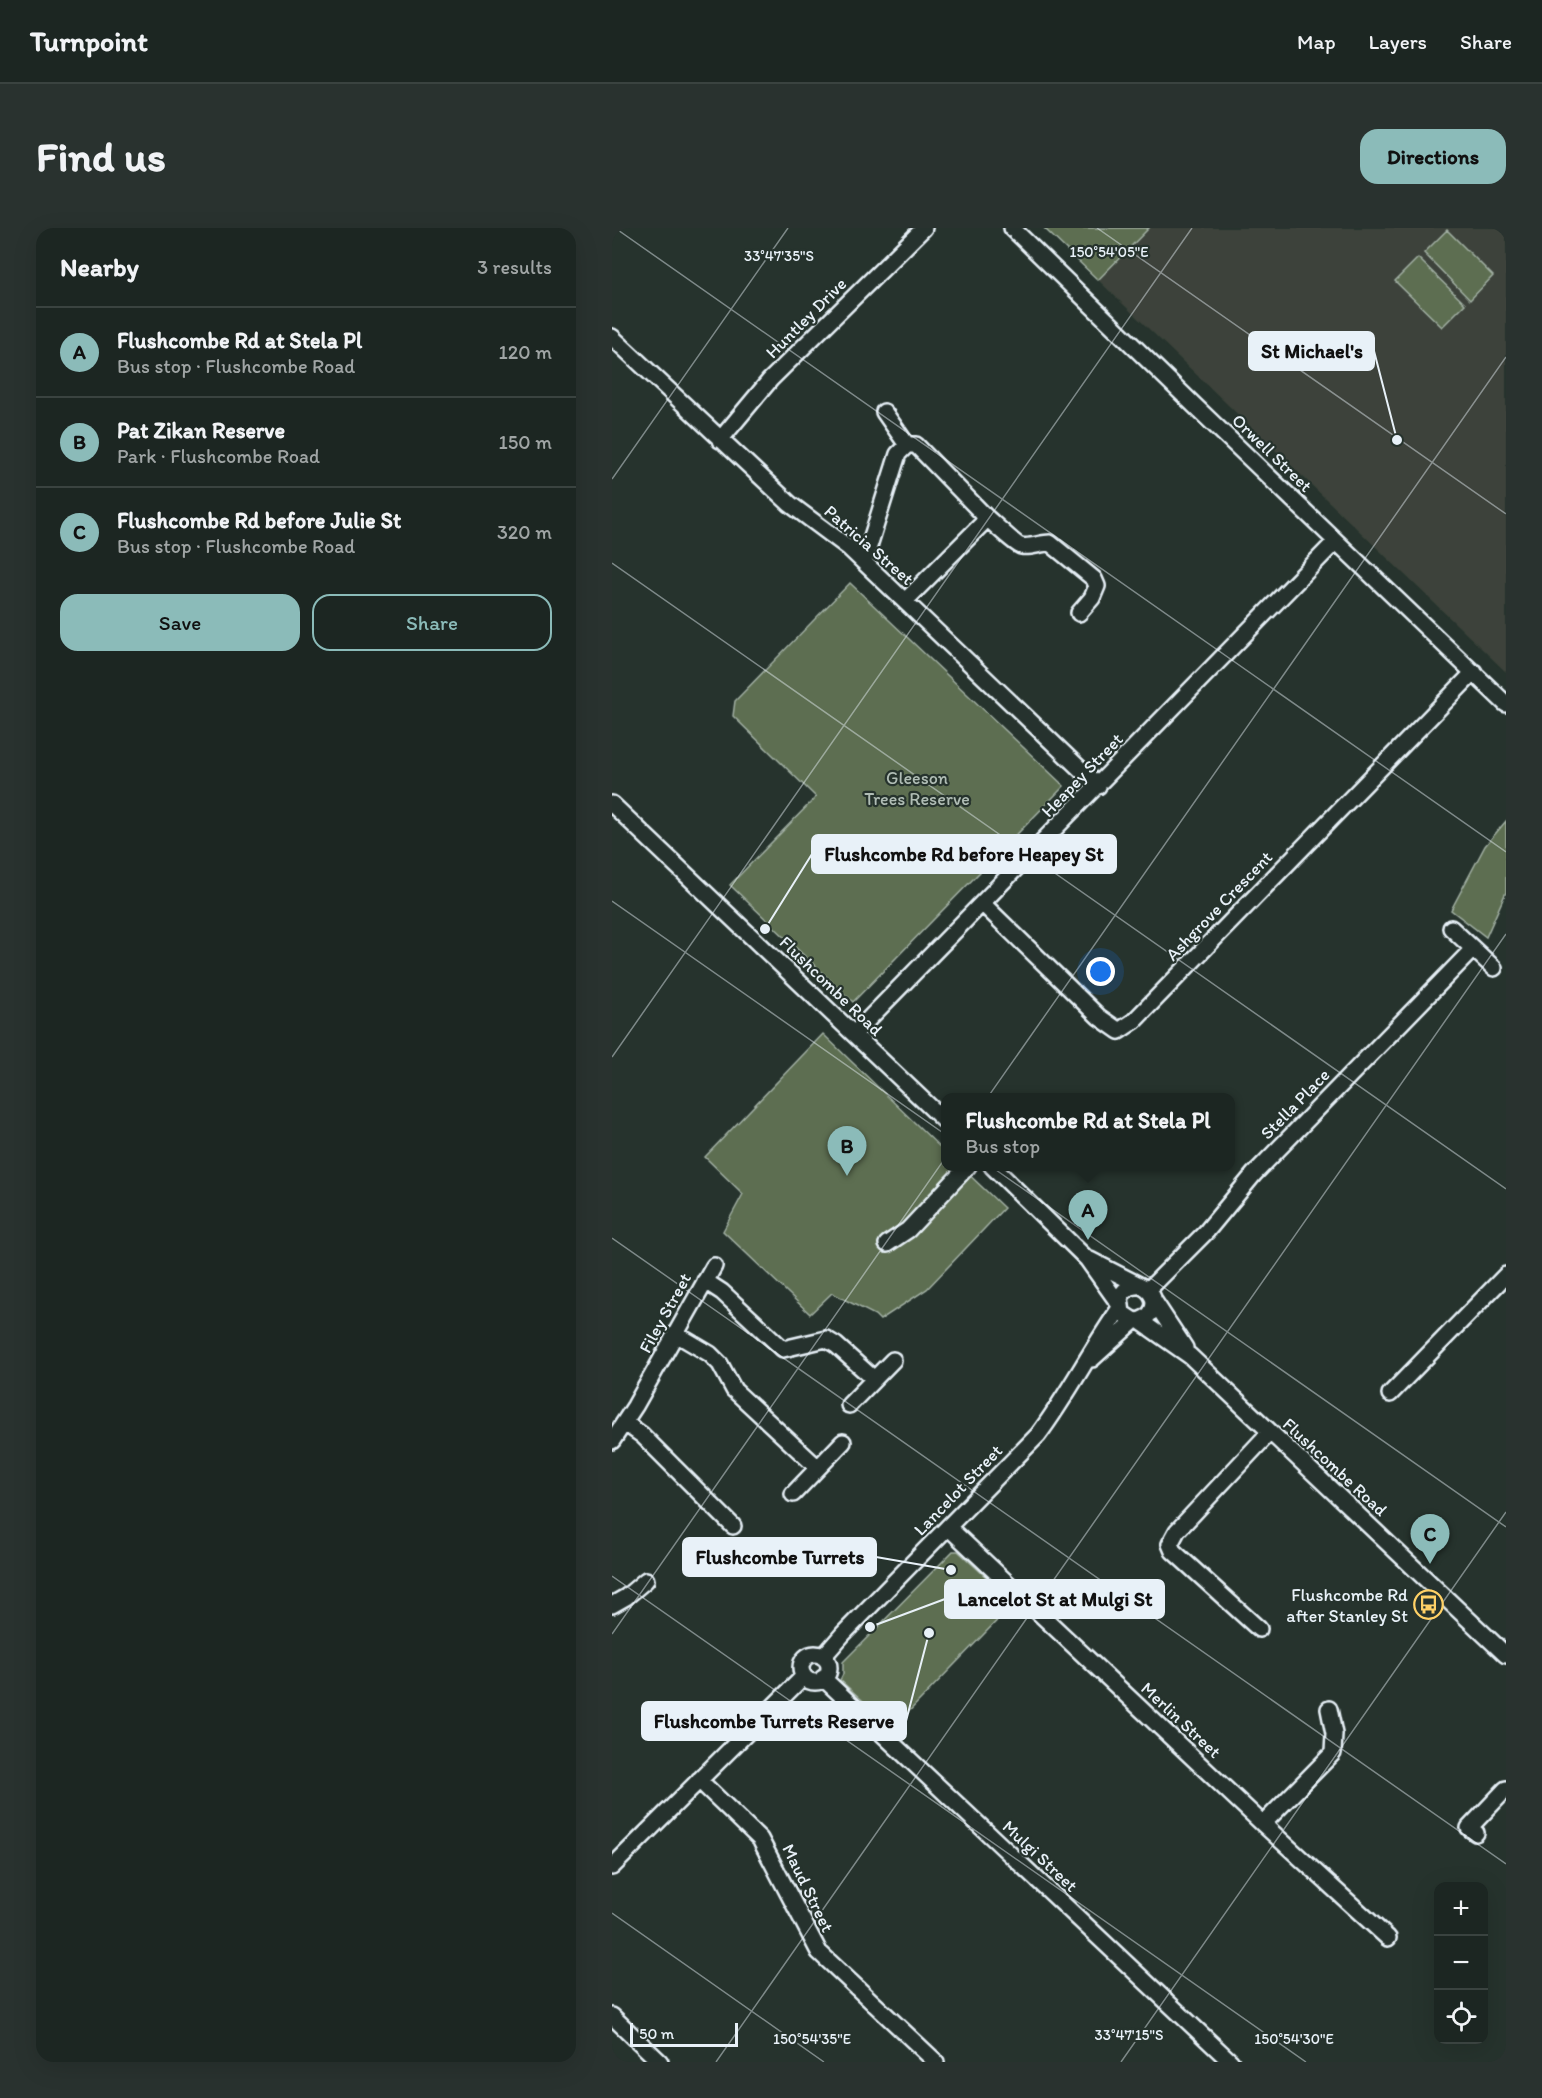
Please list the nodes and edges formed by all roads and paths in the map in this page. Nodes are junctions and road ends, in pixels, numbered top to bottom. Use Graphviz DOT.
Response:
graph roads {
  1 [pos="924,228"];
  2 [pos="1012,228"];
  3 [pos="612,337"];
  4 [pos="884,412"];
  5 [pos="720,440"];
  6 [pos="907,445"];
  7 [pos="986,517"];
  8 [pos="1336,541"];
  9 [pos="864,562"];
  10 [pos="904,601"];
  11 [pos="1079,613"];
  12 [pos="1474,672"];
  13 [pos="1506,704"];
  14 [pos="1098,786"];
  15 [pos="612,804"];
  16 [pos="983,904"];
  17 [pos="1451,928"];
  18 [pos="1473,949"];
  19 [pos="1494,968"];
  20 [pos="854,1035"];
  21 [pos="941,1118"];
  22 [pos="964,1171"];
  23 [pos="996,1171"];
  24 [pos="887,1244"];
  25 [pos="1087,1259"];
  26 [pos="714,1266"];
  27 [pos="1506,1275"];
  28 [pos="705,1281"];
  29 [pos="1148,1292"];
  30 [pos="1120,1306"];
  31 [pos="1137,1321"];
  32 [pos="676,1334"];
  33 [pos="1190,1356"];
  34 [pos="893,1360"];
  35 [pos="1083,1366"];
  36 [pos="874,1379"];
  37 [pos="1390,1394"];
  38 [pos="849,1405"];
  39 [pos="625,1423"];
  40 [pos="1270,1432"];
  41 [pos="612,1441"];
  42 [pos="843,1442"];
  43 [pos="818,1468"];
  44 [pos="793,1494"];
  45 [pos="733,1526"];
  46 [pos="949,1528"];
  47 [pos="646,1580"];
  48 [pos="612,1605"];
  49 [pos="1259,1629"];
  50 [pos="1506,1654"];
  51 [pos="823,1657"];
  52 [pos="804,1676"];
  53 [pos="823,1678"];
  54 [pos="1329,1709"];
  55 [pos="699,1780"];
  56 [pos="1506,1789"];
  57 [pos="1263,1824"];
  58 [pos="1476,1833"];
  59 [pos="613,1863"];
  60 [pos="1388,1938"];
  61 [pos="612,2016"];
  62 [pos="660,2062"];
  63 [pos="936,2062"];
  64 [pos="1231,2062"];
  1 -- 5 [label="street, Huntley Drive"];
  2 -- 8 [label="street, Orwell Street"];
  3 -- 5 [label="street, Patricia Street"];
  4 -- 6 [label="street"];
  5 -- 9 [label="street, Patricia Street"];
  6 -- 7 [label="street"];
  6 -- 9 [label="street"];
  7 -- 10 [label="street"];
  7 -- 11 [label="street"];
  8 -- 12 [label="street, Orwell Street"];
  8 -- 14 [label="street, Heapey Street"];
  9 -- 10 [label="street, Patricia Street"];
  10 -- 14 [label="street, Patricia Street"];
  12 -- 13 [label="street, Orwell Street"];
  12 -- 16 [label="street, Ashgrove Crescent"];
  14 -- 16 [label="street, Heapey Street"];
  15 -- 20 [label="street, Flushcombe Road"];
  16 -- 20 [label="street, Heapey Street"];
  17 -- 18 [label="street"];
  18 -- 19 [label="street"];
  18 -- 29 [label="street, Stella Place"];
  20 -- 21 [label="street, Flushcombe Road"];
  22 -- 24 [label="street"];
  23 -- 25 [label="street"];
  25 -- 29 [label="street"];
  25 -- 30 [label="street"];
  26 -- 28 [label="street, Filey Street"];
  27 -- 37 [label="street"];
  28 -- 32 [label="street, Filey Street"];
  28 -- 36 [label="street"];
  29 -- 30 [label="street"];
  29 -- 31 [label="street"];
  29 -- 33 [label="street, Flushcombe Road"];
  30 -- 31 [label="street"];
  30 -- 35 [label="street, Lancelot Street"];
  31 -- 33 [label="street, Flushcombe Road"];
  31 -- 35 [label="street, Lancelot Street"];
  32 -- 39 [label="street, Filey Street"];
  32 -- 43 [label="street"];
  33 -- 40 [label="street, Flushcombe Road"];
  34 -- 36 [label="street"];
  35 -- 46 [label="street, Lancelot Street"];
  36 -- 38 [label="street"];
  39 -- 41 [label="street, Filey Street"];
  39 -- 45 [label="street"];
  40 -- 49 [label="street"];
  40 -- 50 [label="street, Flushcombe Road"];
  42 -- 43 [label="street"];
  43 -- 44 [label="street"];
  46 -- 51 [label="street, Lancelot Street"];
  46 -- 57 [label="street, Merlin Street"];
  47 -- 48 [label="street"];
  51 -- 52 [label="street"];
  51 -- 53 [label="street"];
  52 -- 53 [label="street"];
  52 -- 55 [label="street"];
  53 -- 64 [label="street, Mulgi Street"];
  54 -- 57 [label="street"];
  55 -- 59 [label="street"];
  55 -- 63 [label="street, Maud Street"];
  56 -- 58 [label="street"];
  57 -- 60 [label="street, Merlin Street"];
  61 -- 62 [label="street"];
}
